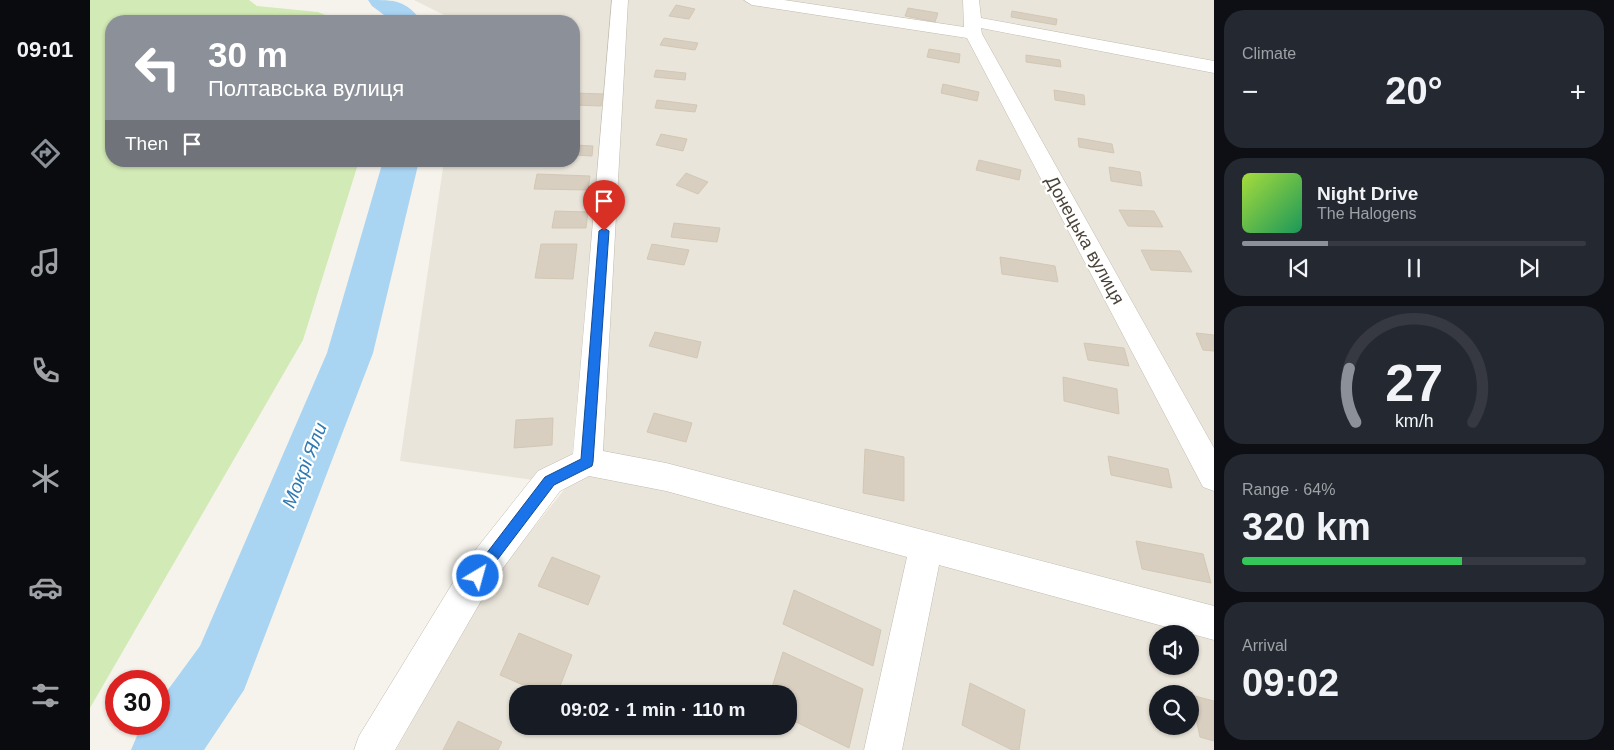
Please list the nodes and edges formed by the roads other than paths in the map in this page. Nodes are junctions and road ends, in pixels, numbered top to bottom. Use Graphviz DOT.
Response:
graph roads {
  1 [pos="620,0"];
  2 [pos="752,0"];
  3 [pos="971,18"];
  4 [pos="1214,67"];
  5 [pos="587,462"];
  6 [pos="1214,477"];
  7 [pos="926,547"];
  8 [pos="1214,623"];
  9 [pos="373,750"];
  10 [pos="883,750"];
  1 -- 5 [label="street"];
  2 -- 3 [label="street"];
  3 -- 4 [label="street"];
  3 -- 6 [label="street, Донецька вулиця"];
  5 -- 7 [label="street"];
  5 -- 9 [label="street"];
  7 -- 8 [label="street"];
  7 -- 10 [label="street"];
}
